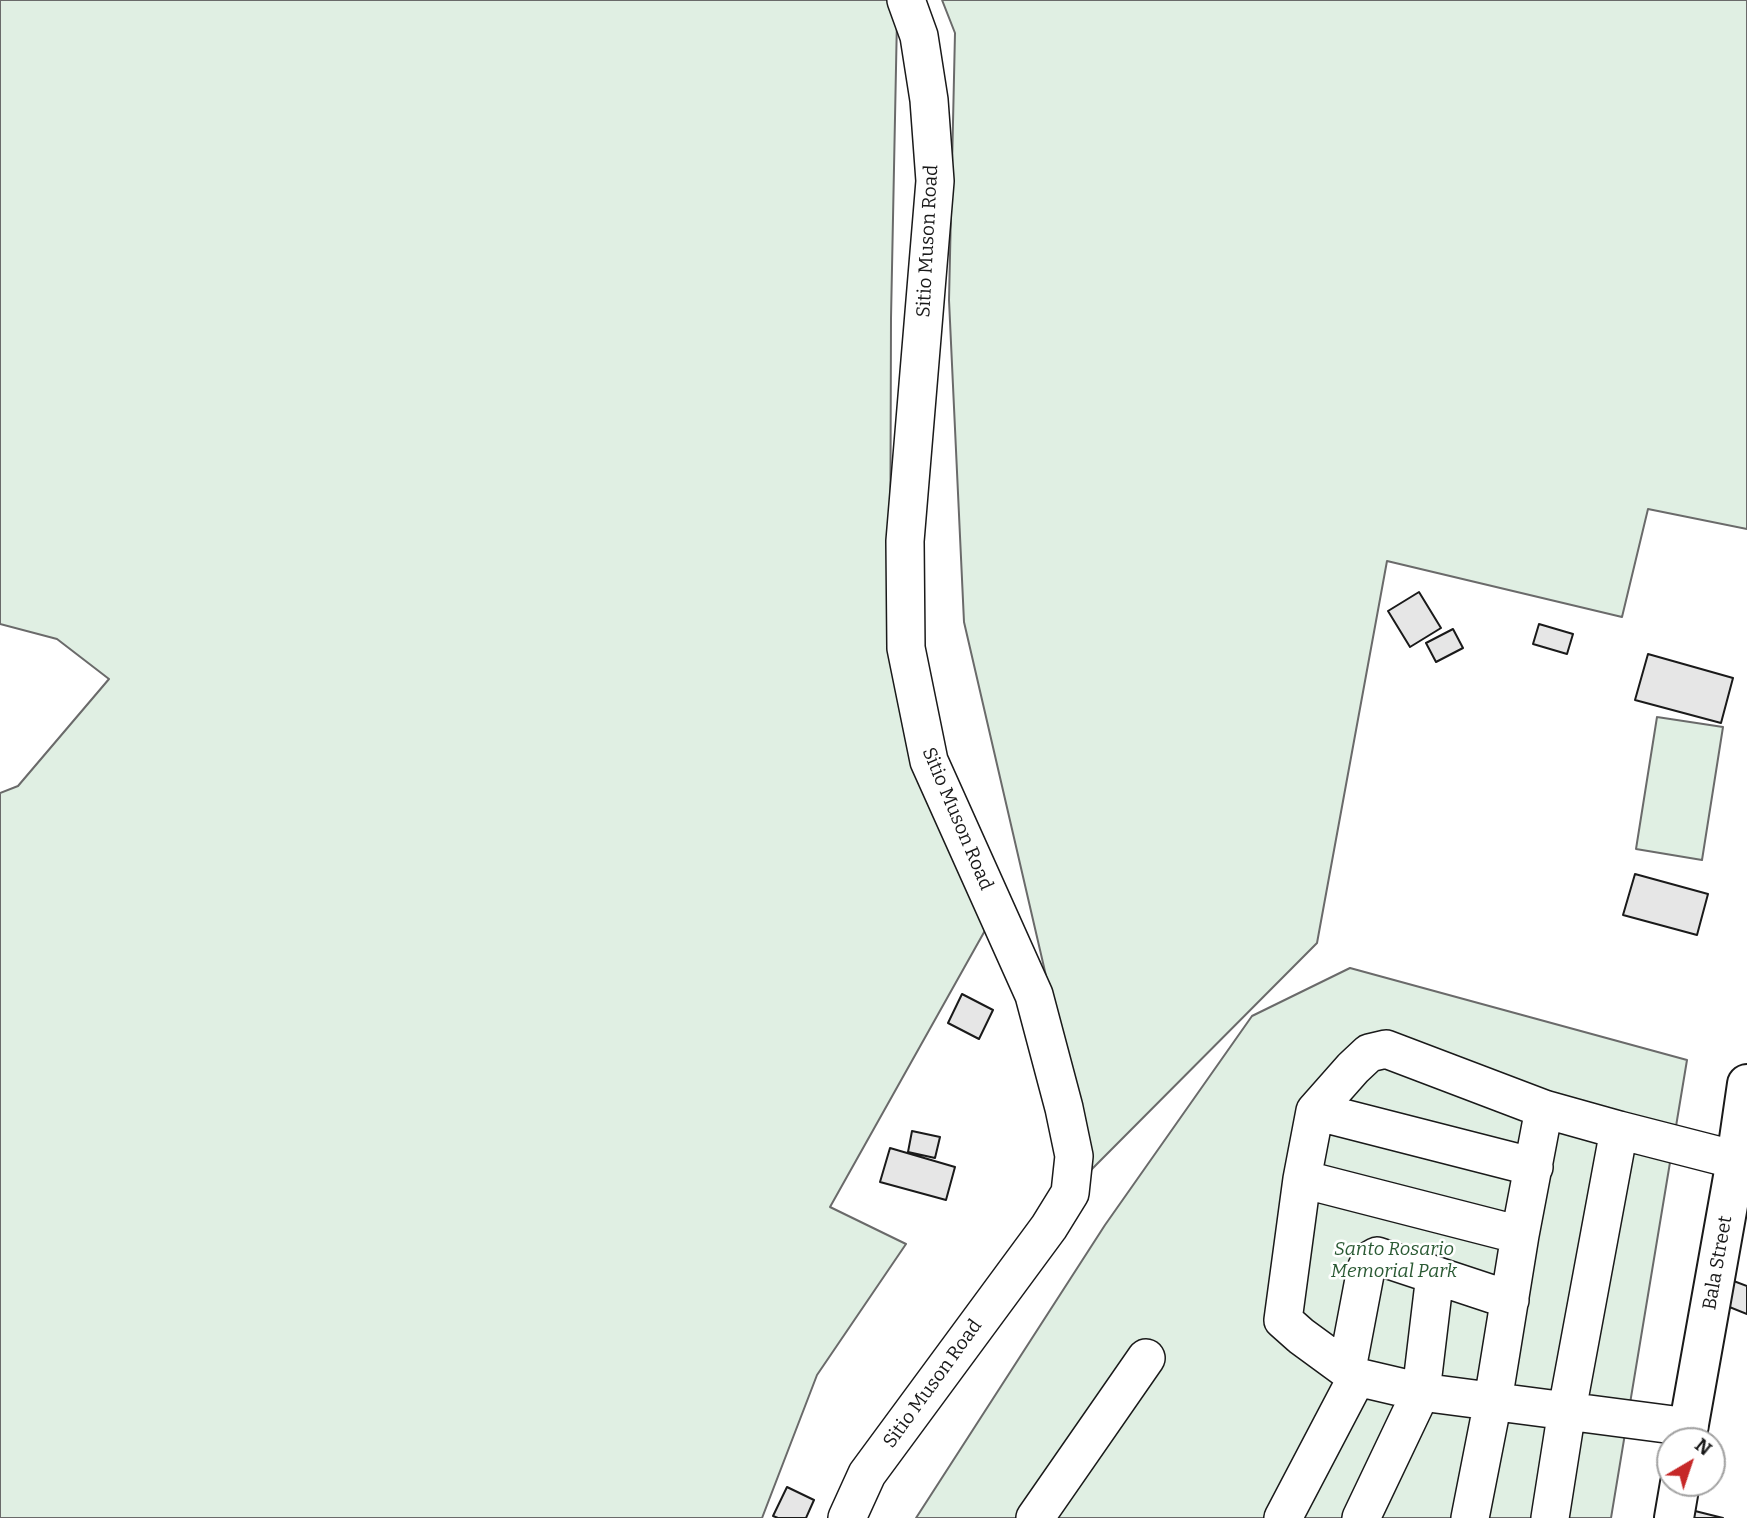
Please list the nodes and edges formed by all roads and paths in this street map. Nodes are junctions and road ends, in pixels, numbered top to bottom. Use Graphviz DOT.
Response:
graph roads {
  1 [pos="906,0"];
  2 [pos="1747,1084"];
  3 [pos="1544,1109"];
  4 [pos="1315,1111"];
  5 [pos="1619,1130"];
  6 [pos="1735,1160"];
  7 [pos="1534,1167"];
  8 [pos="1302,1179"];
  9 [pos="1520,1235"];
  10 [pos="1435,1275"];
  11 [pos="1510,1300"];
  12 [pos="1146,1358"];
  13 [pos="1352,1373"];
  14 [pos="1421,1392"];
  15 [pos="1493,1401"];
  16 [pos="1567,1410"];
  17 [pos="1689,1427"];
  18 [pos="1656,1428"];
  19 [pos="1677,1497"];
  20 [pos="847,1518"];
  21 [pos="1035,1518"];
  22 [pos="1283,1518"];
  23 [pos="1361,1518"];
  24 [pos="1470,1518"];
  25 [pos="1550,1518"];
  26 [pos="1674,1518"];
  1 -- 20 [label="street, Sitio Muson Road"];
  2 -- 6 [label="main road, Bala Street"];
  3 -- 4 [label="street"];
  3 -- 5 [label="street"];
  3 -- 7 [label="street"];
  4 -- 7 [label="street"];
  4 -- 8 [label="street"];
  5 -- 6 [label="street"];
  5 -- 16 [label="street"];
  6 -- 17 [label="main road, Bala Street"];
  7 -- 9 [label="street"];
  8 -- 9 [label="street"];
  8 -- 13 [label="street"];
  9 -- 11 [label="street"];
  10 -- 11 [label="street"];
  10 -- 13 [label="street"];
  10 -- 14 [label="street"];
  11 -- 15 [label="street"];
  12 -- 21 [label="street"];
  13 -- 14 [label="street"];
  13 -- 22 [label="street"];
  14 -- 15 [label="street"];
  14 -- 23 [label="street"];
  15 -- 16 [label="street"];
  15 -- 24 [label="street"];
  16 -- 18 [label="street"];
  16 -- 25 [label="street"];
  19 -- 26 [label="main road"];
}
